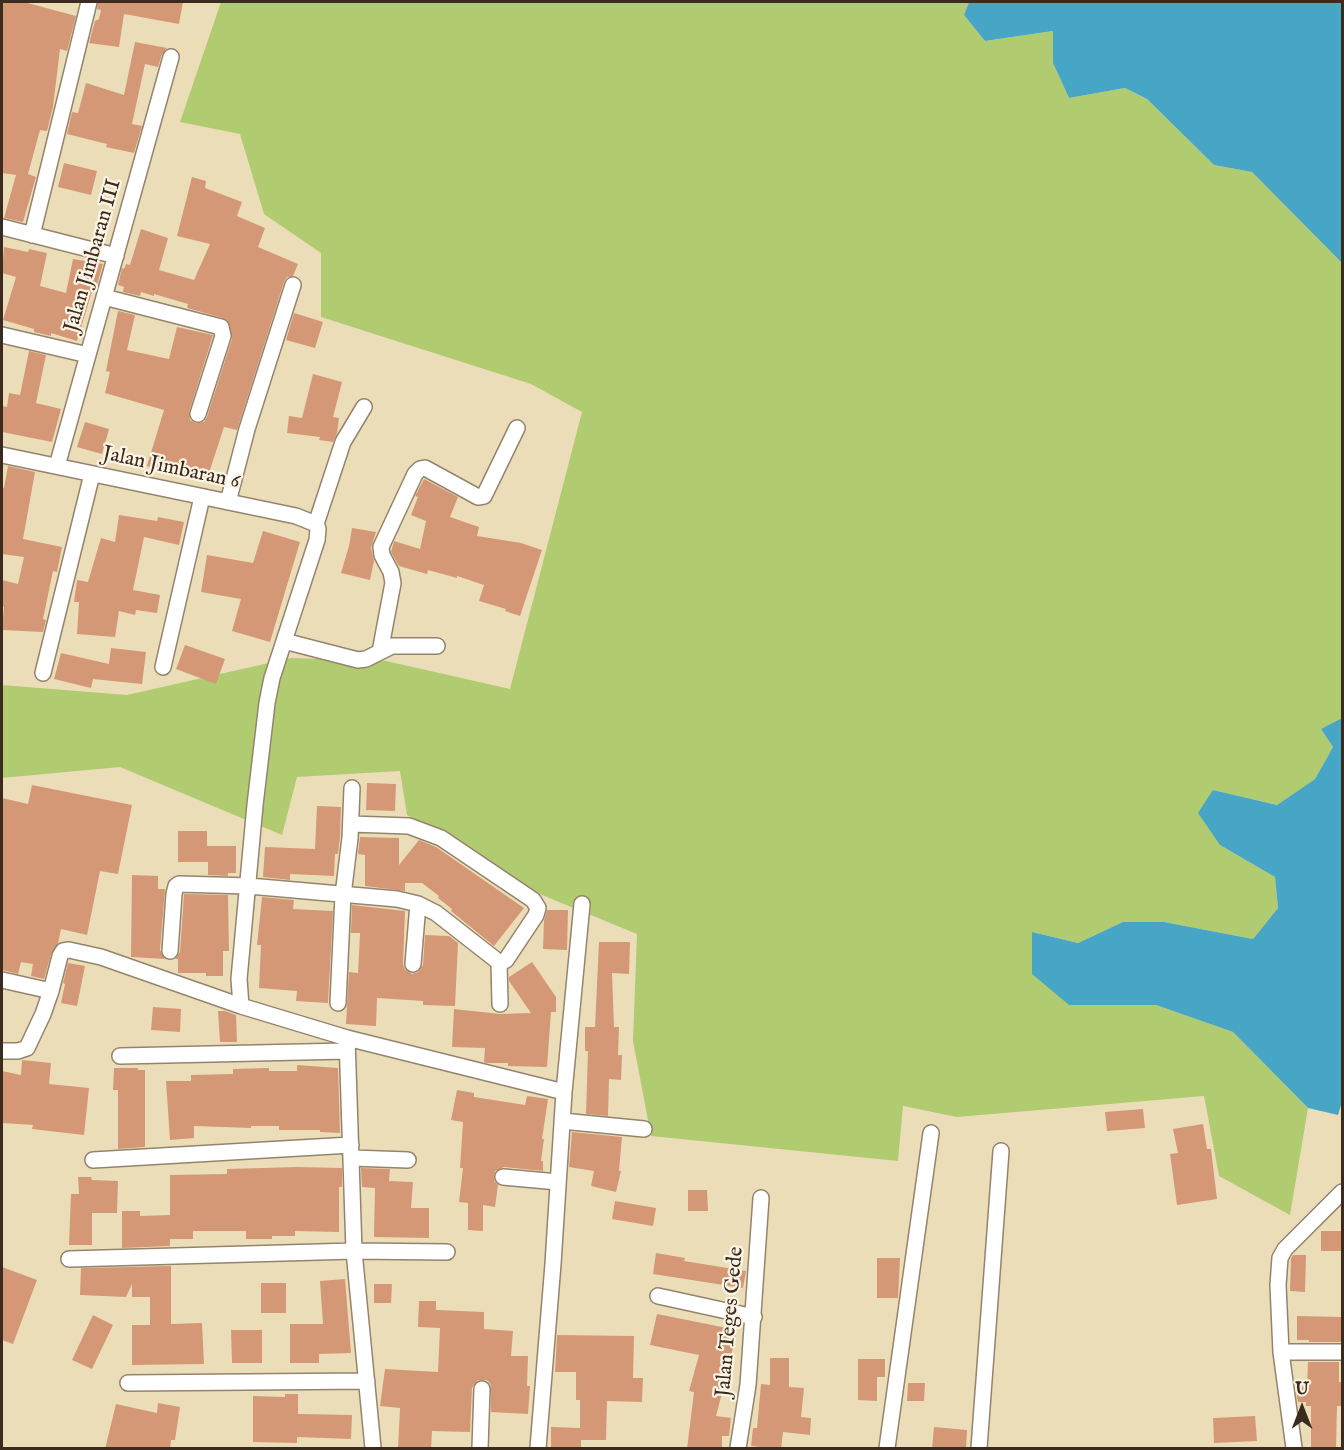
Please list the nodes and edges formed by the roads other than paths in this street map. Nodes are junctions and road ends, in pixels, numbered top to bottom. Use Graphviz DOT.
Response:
graph roads {
  1 [pos="89,2"];
  2 [pos="171,57"];
  3 [pos="2,227"];
  4 [pos="32,235"];
  5 [pos="117,256"];
  6 [pos="293,285"];
  7 [pos="104,297"];
  8 [pos="2,335"];
  9 [pos="88,355"];
  10 [pos="363,407"];
  11 [pos="198,414"];
  12 [pos="517,428"];
  13 [pos="2,454"];
  14 [pos="57,466"];
  15 [pos="92,474"];
  16 [pos="202,497"];
  17 [pos="228,502"];
  18 [pos="316,524"];
  19 [pos="284,641"];
  20 [pos="437,646"];
  21 [pos="380,652"];
  22 [pos="164,667"];
  23 [pos="43,673"];
  24 [pos="352,788"];
  25 [pos="351,824"];
  26 [pos="249,886"];
  27 [pos="343,895"];
  28 [pos="418,904"];
  29 [pos="582,904"];
  30 [pos="170,951"];
  31 [pos="499,963"];
  32 [pos="413,964"];
  33 [pos="2,980"];
  34 [pos="51,991"];
  35 [pos="338,1003"];
  36 [pos="500,1004"];
  37 [pos="241,1006"];
  38 [pos="347,1045"];
  39 [pos="2,1051"];
  40 [pos="120,1056"];
  41 [pos="564,1092"];
  42 [pos="562,1121"];
  43 [pos="644,1129"];
  44 [pos="931,1132"];
  45 [pos="352,1151"];
  46 [pos="1001,1151"];
  47 [pos="93,1160"];
  48 [pos="408,1160"];
  49 [pos="503,1178"];
  50 [pos="558,1182"];
  51 [pos="1342,1192"];
  52 [pos="761,1198"];
  53 [pos="354,1251"];
  54 [pos="447,1252"];
  55 [pos="69,1259"];
  56 [pos="658,1296"];
  57 [pos="754,1317"];
  58 [pos="1281,1352"];
  59 [pos="1342,1352"];
  60 [pos="367,1381"];
  61 [pos="128,1383"];
  62 [pos="482,1389"];
  63 [pos="373,1449"];
  64 [pos="480,1449"];
  65 [pos="538,1449"];
  66 [pos="738,1449"];
  67 [pos="887,1449"];
  68 [pos="979,1449"];
  69 [pos="1294,1449"];
  1 -- 4 [label="street"];
  2 -- 5 [label="street, Jalan Jimbaran III"];
  3 -- 4 [label="street"];
  4 -- 5 [label="street"];
  5 -- 7 [label="street, Jalan Jimbaran III"];
  6 -- 17 [label="street"];
  7 -- 9 [label="street, Jalan Jimbaran III"];
  7 -- 11 [label="street"];
  8 -- 9 [label="street"];
  9 -- 14 [label="street, Jalan Jimbaran III"];
  10 -- 18 [label="street"];
  12 -- 21 [label="street"];
  13 -- 14 [label="street, Jalan Jimbaran 6"];
  14 -- 15 [label="street, Jalan Jimbaran 6"];
  15 -- 16 [label="street, Jalan Jimbaran 6"];
  15 -- 23 [label="street"];
  16 -- 17 [label="street, Jalan Jimbaran 6"];
  16 -- 22 [label="street"];
  17 -- 18 [label="street, Jalan Jimbaran 6"];
  18 -- 19 [label="street"];
  19 -- 21 [label="street"];
  19 -- 26 [label="street"];
  20 -- 21 [label="street"];
  24 -- 25 [label="street"];
  25 -- 27 [label="street"];
  25 -- 31 [label="street"];
  26 -- 27 [label="street"];
  26 -- 30 [label="street"];
  26 -- 37 [label="street"];
  27 -- 28 [label="street"];
  27 -- 35 [label="street"];
  28 -- 31 [label="street"];
  28 -- 32 [label="street"];
  29 -- 41 [label="street"];
  31 -- 36 [label="street"];
  33 -- 34 [label="street"];
  34 -- 37 [label="street"];
  34 -- 39 [label="street"];
  37 -- 38 [label="street"];
  38 -- 40 [label="street"];
  38 -- 41 [label="street"];
  38 -- 45 [label="street"];
  41 -- 42 [label="street"];
  42 -- 43 [label="street"];
  42 -- 50 [label="street"];
  44 -- 67 [label="street"];
  45 -- 47 [label="street"];
  45 -- 48 [label="street"];
  45 -- 53 [label="street"];
  46 -- 68 [label="street"];
  49 -- 50 [label="street"];
  50 -- 65 [label="street"];
  51 -- 58 [label="street"];
  52 -- 57 [label="street, Jalan Teges Gede"];
  53 -- 54 [label="street"];
  53 -- 55 [label="street"];
  53 -- 60 [label="street"];
  56 -- 57 [label="street"];
  57 -- 66 [label="street, Jalan Teges Gede"];
  58 -- 59 [label="street"];
  58 -- 69 [label="street"];
  60 -- 61 [label="street"];
  60 -- 63 [label="street"];
  62 -- 64 [label="street"];
}
